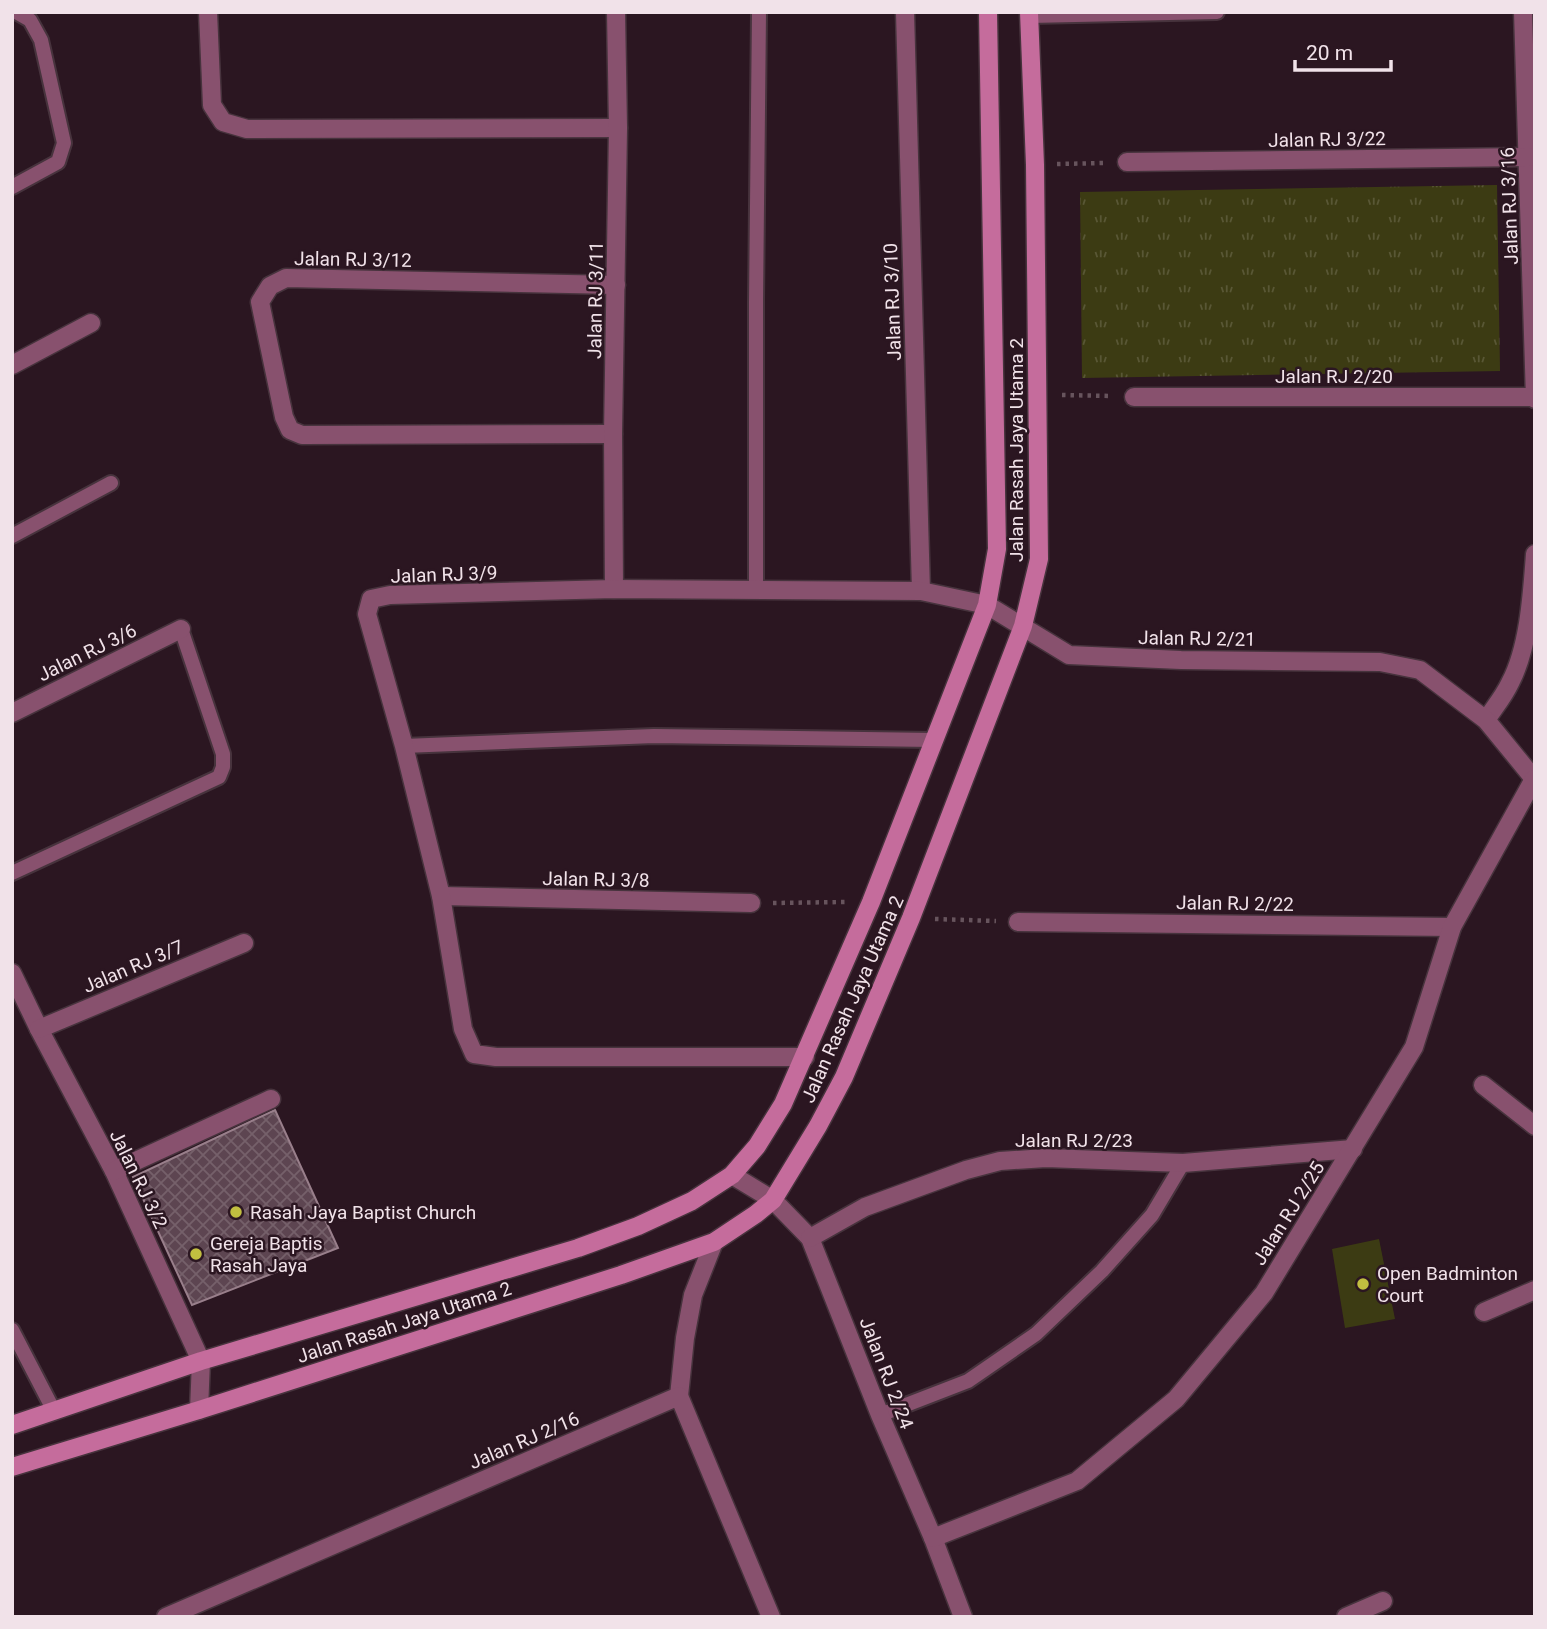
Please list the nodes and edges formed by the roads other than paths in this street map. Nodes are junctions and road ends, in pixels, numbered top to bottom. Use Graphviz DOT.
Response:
graph roads {
  1 [pos="16,12"];
  2 [pos="208,12"];
  3 [pos="616,12"];
  4 [pos="759,12"];
  5 [pos="905,12"];
  6 [pos="988,12"];
  7 [pos="1217,12"];
  8 [pos="1524,12"];
  9 [pos="1029,14"];
  10 [pos="618,128"];
  11 [pos="1529,157"];
  12 [pos="1127,162"];
  13 [pos="12,187"];
  14 [pos="616,285"];
  15 [pos="91,323"];
  16 [pos="12,365"];
  17 [pos="1134,397"];
  18 [pos="1535,398"];
  19 [pos="613,434"];
  20 [pos="111,483"];
  21 [pos="12,536"];
  22 [pos="1535,554"];
  23 [pos="614,589"];
  24 [pos="757,590"];
  25 [pos="921,591"];
  26 [pos="987,605"];
  27 [pos="1023,626"];
  28 [pos="181,629"];
  29 [pos="12,713"];
  30 [pos="1486,720"];
  31 [pos="933,740"];
  32 [pos="404,746"];
  33 [pos="1534,780"];
  34 [pos="12,873"];
  35 [pos="441,897"];
  36 [pos="751,903"];
  37 [pos="1018,922"];
  38 [pos="1451,927"];
  39 [pos="244,943"];
  40 [pos="12,974"];
  41 [pos="39,1029"];
  42 [pos="804,1056"];
  43 [pos="1483,1086"];
  44 [pos="271,1099"];
  45 [pos="1535,1126"];
  46 [pos="1353,1149"];
  47 [pos="1184,1163"];
  48 [pos="114,1171"];
  49 [pos="732,1175"];
  50 [pos="773,1200"];
  51 [pos="810,1238"];
  52 [pos="714,1242"];
  53 [pos="1535,1290"];
  54 [pos="1483,1312"];
  55 [pos="12,1330"];
  56 [pos="201,1361"];
  57 [pos="679,1396"];
  58 [pos="199,1410"];
  59 [pos="54,1411"];
  60 [pos="880,1415"];
  61 [pos="12,1425"];
  62 [pos="12,1467"];
  63 [pos="933,1538"];
  64 [pos="1383,1601"];
  65 [pos="166,1617"];
  66 [pos="771,1617"];
  67 [pos="963,1617"];
  68 [pos="1346,1617"];
  1 -- 13 [label="lane"];
  2 -- 10 [label="street"];
  3 -- 10 [label="street, Jalan RJ 3/11"];
  4 -- 24 [label="lane"];
  5 -- 25 [label="street, Jalan RJ 3/10"];
  6 -- 26 [label="street, Jalan Rasah Jaya Utama 2"];
  7 -- 9 [label="lane"];
  8 -- 11 [label="street, Jalan RJ 3/16"];
  9 -- 27 [label="street, Jalan Rasah Jaya Utama 2"];
  10 -- 14 [label="street, Jalan RJ 3/11"];
  11 -- 12 [label="street, Jalan RJ 3/22"];
  11 -- 18 [label="street, Jalan RJ 3/16"];
  14 -- 19 [label="street, Jalan RJ 3/11"];
  14 -- 19 [label="street, Jalan RJ 3/12"];
  15 -- 16 [label="street"];
  17 -- 18 [label="street, Jalan RJ 2/20"];
  19 -- 23 [label="street, Jalan RJ 3/11"];
  20 -- 21 [label="lane"];
  22 -- 30 [label="street"];
  23 -- 24 [label="street, Jalan RJ 3/9"];
  23 -- 32 [label="street, Jalan RJ 3/9"];
  24 -- 25 [label="street, Jalan RJ 3/9"];
  25 -- 26 [label="street, Jalan RJ 3/9"];
  26 -- 27 [label="street, Jalan RJ 2/21"];
  26 -- 31 [label="street, Jalan Rasah Jaya Utama 2"];
  27 -- 30 [label="street, Jalan RJ 2/21"];
  27 -- 50 [label="street, Jalan Rasah Jaya Utama 2"];
  28 -- 29 [label="street, Jalan RJ 3/6"];
  28 -- 34 [label="lane"];
  30 -- 33 [label="street"];
  31 -- 32 [label="lane"];
  31 -- 42 [label="street, Jalan Rasah Jaya Utama 2"];
  32 -- 35 [label="street, Jalan RJ 3/9"];
  33 -- 38 [label="street, Jalan RJ 2/25"];
  35 -- 36 [label="street, Jalan RJ 3/8"];
  35 -- 42 [label="street, Jalan RJ 3/9"];
  37 -- 38 [label="street, Jalan RJ 2/22"];
  38 -- 46 [label="street, Jalan RJ 2/25"];
  39 -- 41 [label="street, Jalan RJ 3/7"];
  40 -- 41 [label="street, Jalan RJ 3/2"];
  41 -- 48 [label="street, Jalan RJ 3/2"];
  42 -- 49 [label="street, Jalan Rasah Jaya Utama 2"];
  43 -- 45 [label="street"];
  44 -- 48 [label="street"];
  46 -- 47 [label="street, Jalan RJ 2/23"];
  46 -- 63 [label="street, Jalan RJ 2/25"];
  47 -- 51 [label="street, Jalan RJ 2/23"];
  47 -- 60 [label="lane"];
  48 -- 56 [label="street, Jalan RJ 3/2"];
  49 -- 50 [label="street, Jalan RJ 2/24"];
  49 -- 56 [label="street, Jalan Rasah Jaya Utama 2"];
  50 -- 51 [label="street, Jalan RJ 2/24"];
  50 -- 52 [label="street, Jalan Rasah Jaya Utama 2"];
  51 -- 60 [label="street, Jalan RJ 2/24"];
  52 -- 57 [label="street"];
  52 -- 58 [label="street, Jalan Rasah Jaya Utama 2"];
  53 -- 54 [label="street"];
  55 -- 59 [label="lane"];
  56 -- 58 [label="street, Jalan RJ 3/2"];
  56 -- 59 [label="street, Jalan Rasah Jaya Utama 2"];
  57 -- 65 [label="street, Jalan RJ 2/16"];
  57 -- 66 [label="street"];
  58 -- 62 [label="street, Jalan Rasah Jaya Utama 2"];
  59 -- 61 [label="street, Jalan Rasah Jaya Utama 2"];
  60 -- 63 [label="street, Jalan RJ 2/24"];
  63 -- 67 [label="street, Jalan RJ 2/24"];
  64 -- 68 [label="street"];
}
